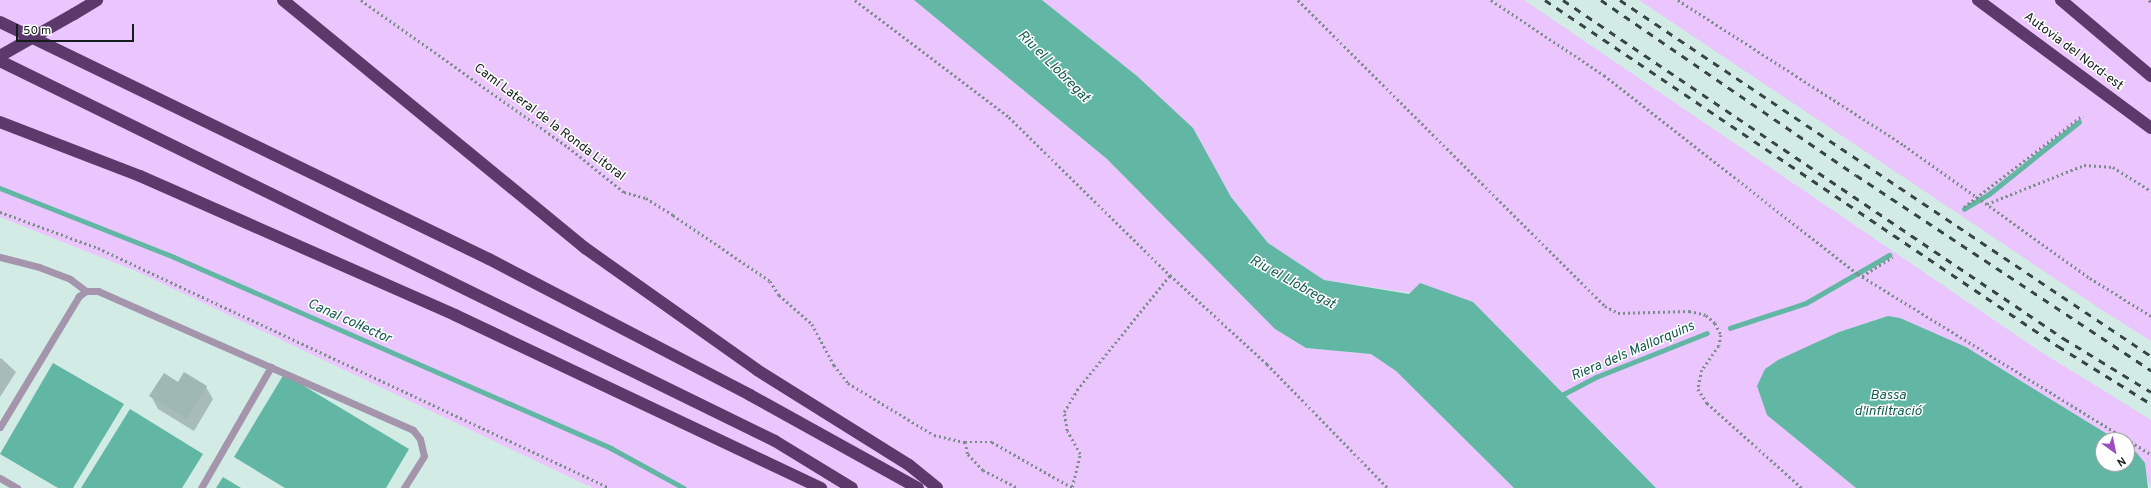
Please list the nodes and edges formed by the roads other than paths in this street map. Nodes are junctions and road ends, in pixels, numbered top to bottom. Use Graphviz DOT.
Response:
graph roads {
  1 [pos="97,0"];
  2 [pos="283,0"];
  3 [pos="1978,0"];
  4 [pos="2061,0"];
  5 [pos="0,22"];
  6 [pos="0,56"];
  7 [pos="0,61"];
  8 [pos="2151,76"];
  9 [pos="0,122"];
  10 [pos="2151,128"];
  11 [pos="0,257"];
  12 [pos="86,291"];
  13 [pos="271,367"];
  14 [pos="0,427"];
  15 [pos="0,478"];
  16 [pos="17,488"];
  17 [pos="201,488"];
  18 [pos="404,488"];
  19 [pos="821,488"];
  20 [pos="852,488"];
  21 [pos="918,488"];
  22 [pos="937,488"];
  1 -- 6 [label="highway, bridge"];
  2 -- 22 [label="highway"];
  3 -- 10 [label="highway, Autovia del Nord-est"];
  4 -- 8 [label="highway"];
  5 -- 21 [label="highway"];
  7 -- 20 [label="highway"];
  9 -- 19 [label="highway"];
  11 -- 12 [label="lane"];
  12 -- 13 [label="lane"];
  12 -- 14 [label="lane"];
  13 -- 17 [label="lane"];
  13 -- 18 [label="lane"];
  15 -- 16 [label="lane"];
}
